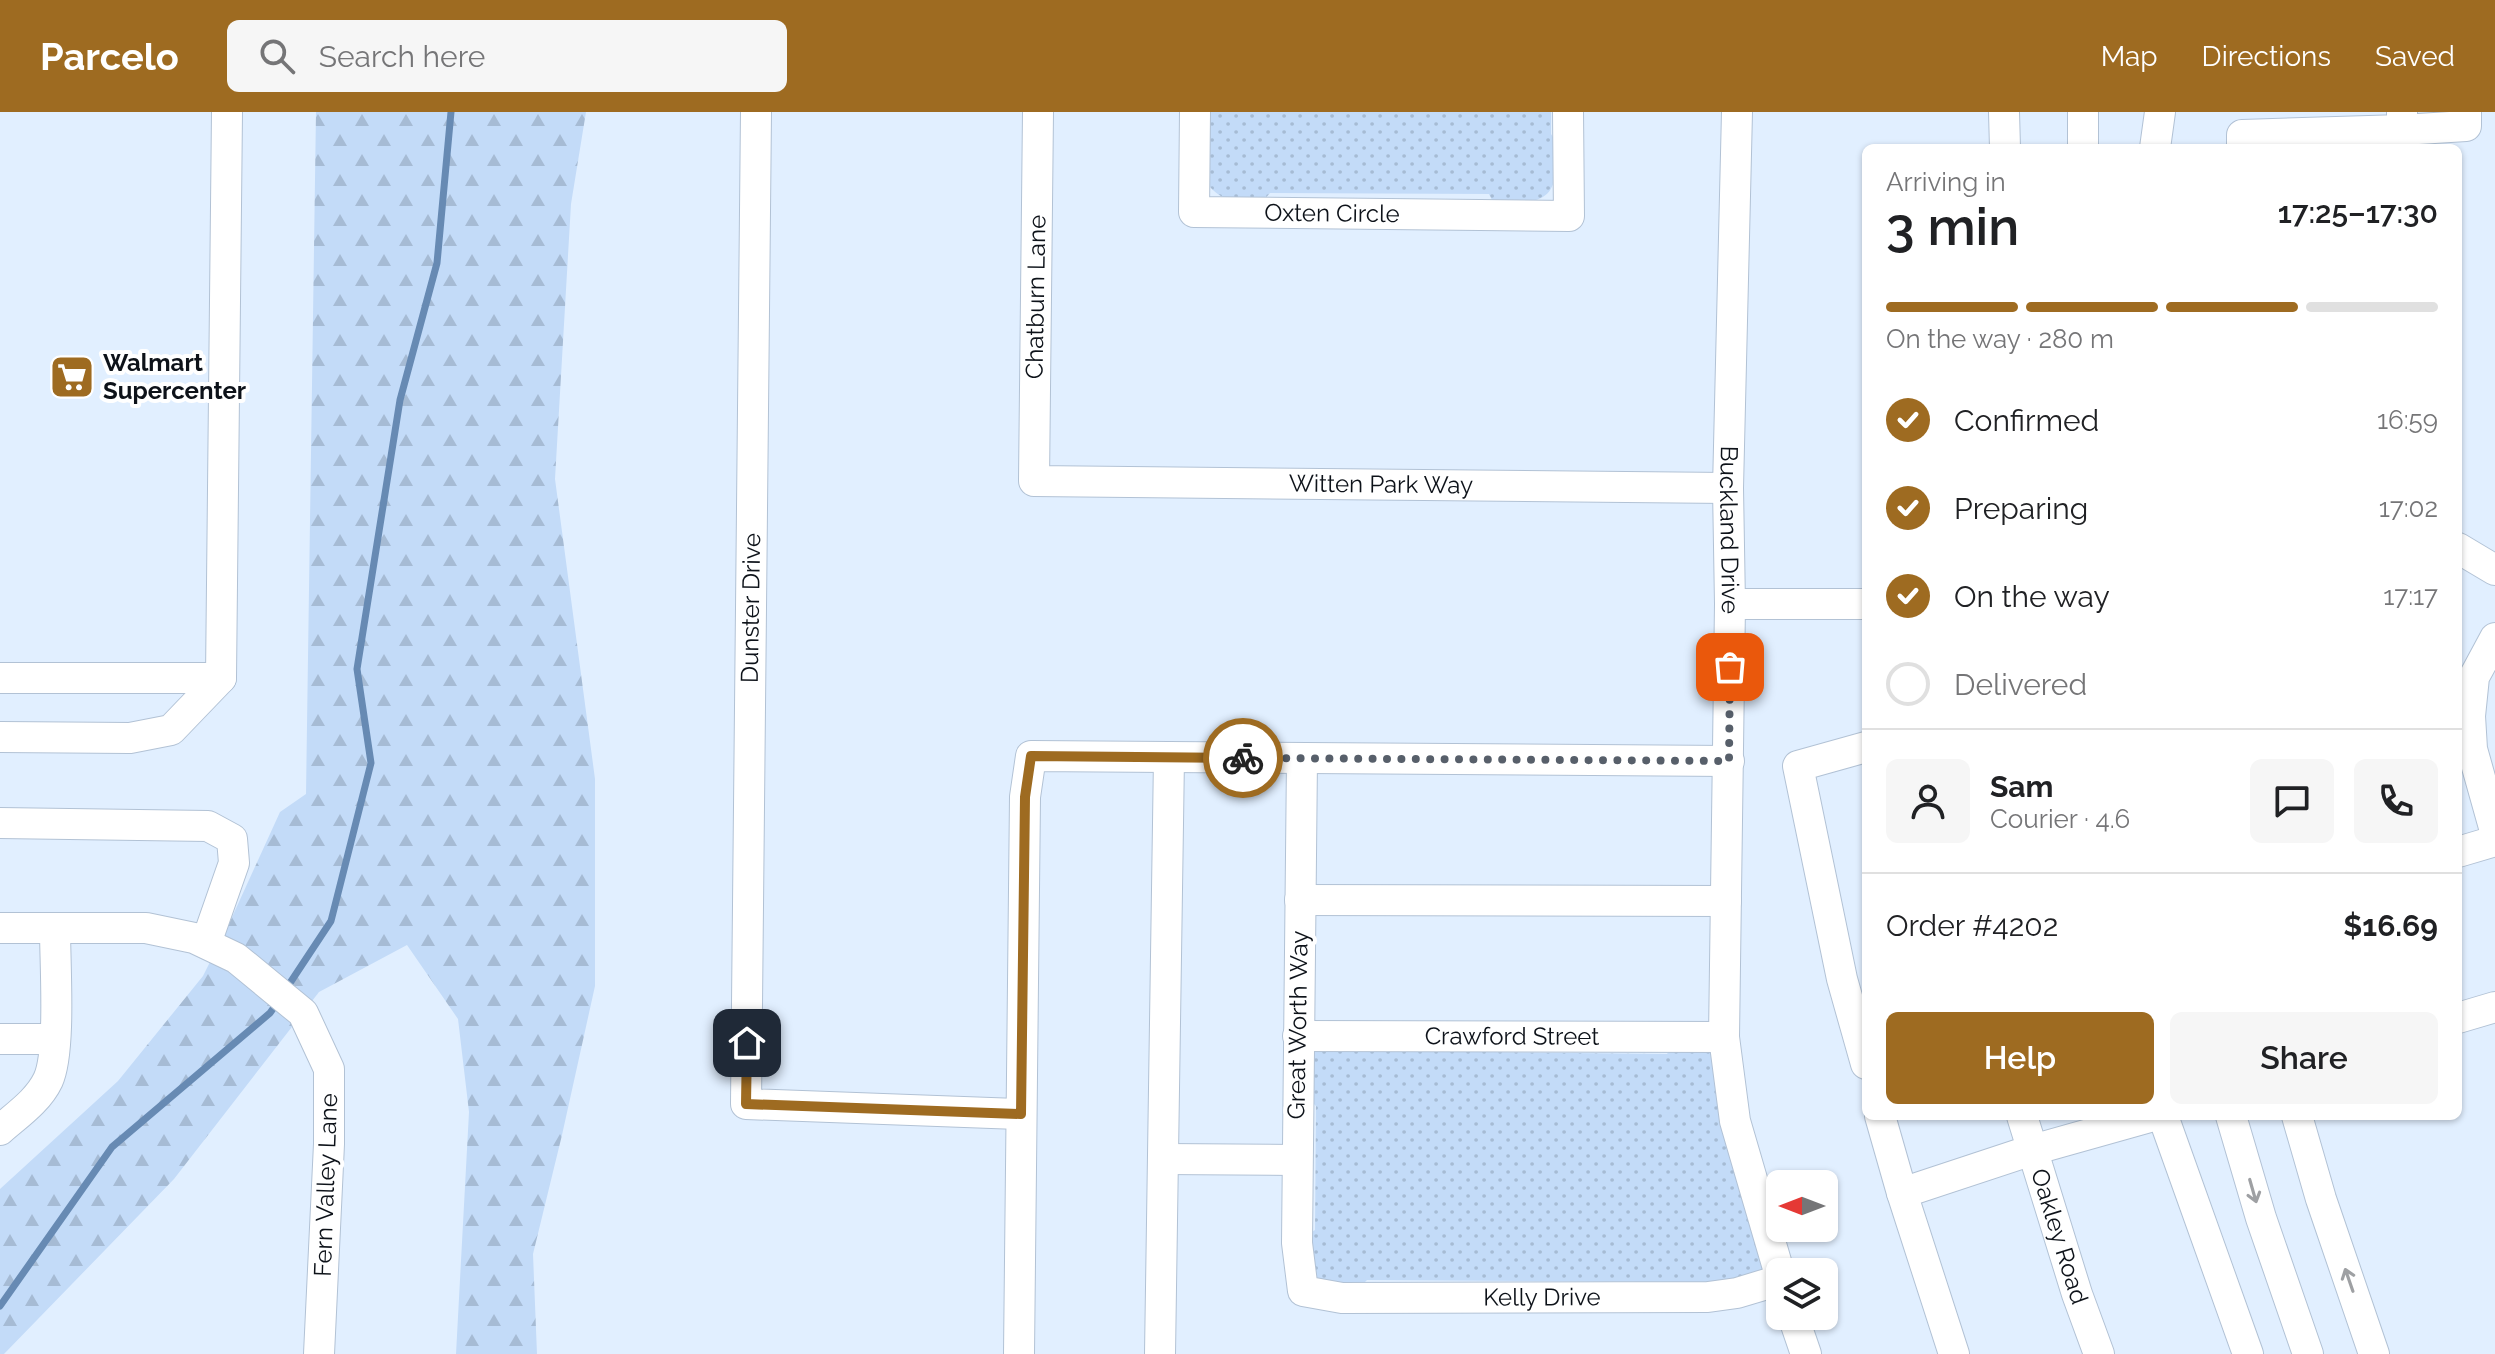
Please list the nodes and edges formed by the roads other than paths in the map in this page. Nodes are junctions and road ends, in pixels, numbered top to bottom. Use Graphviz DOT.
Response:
graph roads {
  1 [pos="227,112"];
  2 [pos="756,112"];
  3 [pos="1038,112"];
  4 [pos="1195,112"];
  5 [pos="1568,112"];
  6 [pos="1737,112"];
  7 [pos="2004,112"];
  8 [pos="2083,112"];
  9 [pos="2146,112"];
  10 [pos="2160,112"];
  11 [pos="2466,112"];
  12 [pos="2337,122"];
  13 [pos="2403,130"];
  14 [pos="2242,132"];
  15 [pos="2005,144"];
  16 [pos="2083,144"];
  17 [pos="2147,144"];
  18 [pos="2156,144"];
  19 [pos="1034,481"];
  20 [pos="1728,488"];
  21 [pos="2462,550"];
  22 [pos="2495,570"];
  23 [pos="1730,604"];
  24 [pos="1862,604"];
  25 [pos="2495,638"];
  26 [pos="0,678"];
  27 [pos="221,678"];
  28 [pos="0,737"];
  29 [pos="1862,748"];
  30 [pos="1169,757"];
  31 [pos="1302,759"];
  32 [pos="1729,761"];
  33 [pos="2478,773"];
  34 [pos="0,823"];
  35 [pos="2495,831"];
  36 [pos="2495,841"];
  37 [pos="2462,851"];
  38 [pos="1300,900"];
  39 [pos="1726,901"];
  40 [pos="0,928"];
  41 [pos="55,929"];
  42 [pos="206,943"];
  43 [pos="2495,1007"];
  44 [pos="2462,1017"];
  45 [pos="1298,1036"];
  46 [pos="1724,1037"];
  47 [pos="0,1039"];
  48 [pos="55,1039"];
  49 [pos="1862,1050"];
  50 [pos="1021,1114"];
  51 [pos="1881,1120"];
  52 [pos="2023,1120"];
  53 [pos="2139,1120"];
  54 [pos="2164,1120"];
  55 [pos="2232,1120"];
  56 [pos="2298,1120"];
  57 [pos="0,1130"];
  58 [pos="2032,1150"];
  59 [pos="1163,1159"];
  60 [pos="1297,1160"];
  61 [pos="1902,1193"];
  62 [pos="1774,1258"];
  63 [pos="1766,1283"];
  64 [pos="1303,1291"];
  65 [pos="1798,1330"];
  66 [pos="319,1354"];
  67 [pos="1019,1354"];
  68 [pos="1160,1354"];
  69 [pos="1806,1354"];
  70 [pos="1954,1354"];
  71 [pos="2099,1354"];
  72 [pos="2248,1354"];
  73 [pos="2308,1354"];
  74 [pos="2374,1354"];
  1 -- 27 [label="street"];
  2 -- 50 [label="street, Dunster Drive"];
  3 -- 19 [label="street, Chatburn Lane"];
  4 -- 5 [label="street, Oxten Circle"];
  6 -- 20 [label="street, Buckland Drive"];
  7 -- 15 [label="street"];
  8 -- 16 [label="street"];
  9 -- 17 [label="street"];
  10 -- 18 [label="street"];
  11 -- 13 [label="street"];
  12 -- 13 [label="street"];
  12 -- 14 [label="street"];
  19 -- 20 [label="street, Witten Park Way"];
  20 -- 23 [label="street, Buckland Drive"];
  21 -- 22 [label="street"];
  23 -- 24 [label="street"];
  23 -- 32 [label="street, Buckland Drive"];
  25 -- 33 [label="street"];
  26 -- 27 [label="street"];
  27 -- 28 [label="street"];
  29 -- 49 [label="street"];
  30 -- 31 [label="street"];
  30 -- 50 [label="street"];
  30 -- 59 [label="street"];
  31 -- 32 [label="street"];
  31 -- 38 [label="street, Great Worth Way"];
  32 -- 39 [label="street, Buckland Drive"];
  33 -- 35 [label="street"];
  34 -- 42 [label="street"];
  36 -- 37 [label="street"];
  38 -- 39 [label="street"];
  38 -- 45 [label="street, Great Worth Way"];
  39 -- 46 [label="street, Buckland Drive"];
  40 -- 41 [label="street, Fern Valley Lane"];
  41 -- 42 [label="street, Fern Valley Lane"];
  41 -- 48 [label="street"];
  42 -- 66 [label="street, Fern Valley Lane"];
  43 -- 44 [label="street"];
  45 -- 46 [label="street, Crawford Street"];
  45 -- 60 [label="street, Great Worth Way"];
  46 -- 62 [label="street, Buckland Drive"];
  47 -- 48 [label="street"];
  48 -- 57 [label="street"];
  50 -- 67 [label="street"];
  51 -- 61 [label="street"];
  52 -- 58 [label="street, Oakley Road"];
  53 -- 58 [label="street"];
  54 -- 72 [label="street"];
  55 -- 73 [label="street, one-way"];
  74 -- 56 [label="street, one-way"];
  58 -- 61 [label="street"];
  58 -- 71 [label="street, Oakley Road"];
  59 -- 60 [label="street"];
  59 -- 68 [label="street"];
  60 -- 64 [label="street, Great Worth Way"];
  61 -- 70 [label="street"];
  63 -- 64 [label="street, Kelly Drive"];
  65 -- 69 [label="street"];
}
